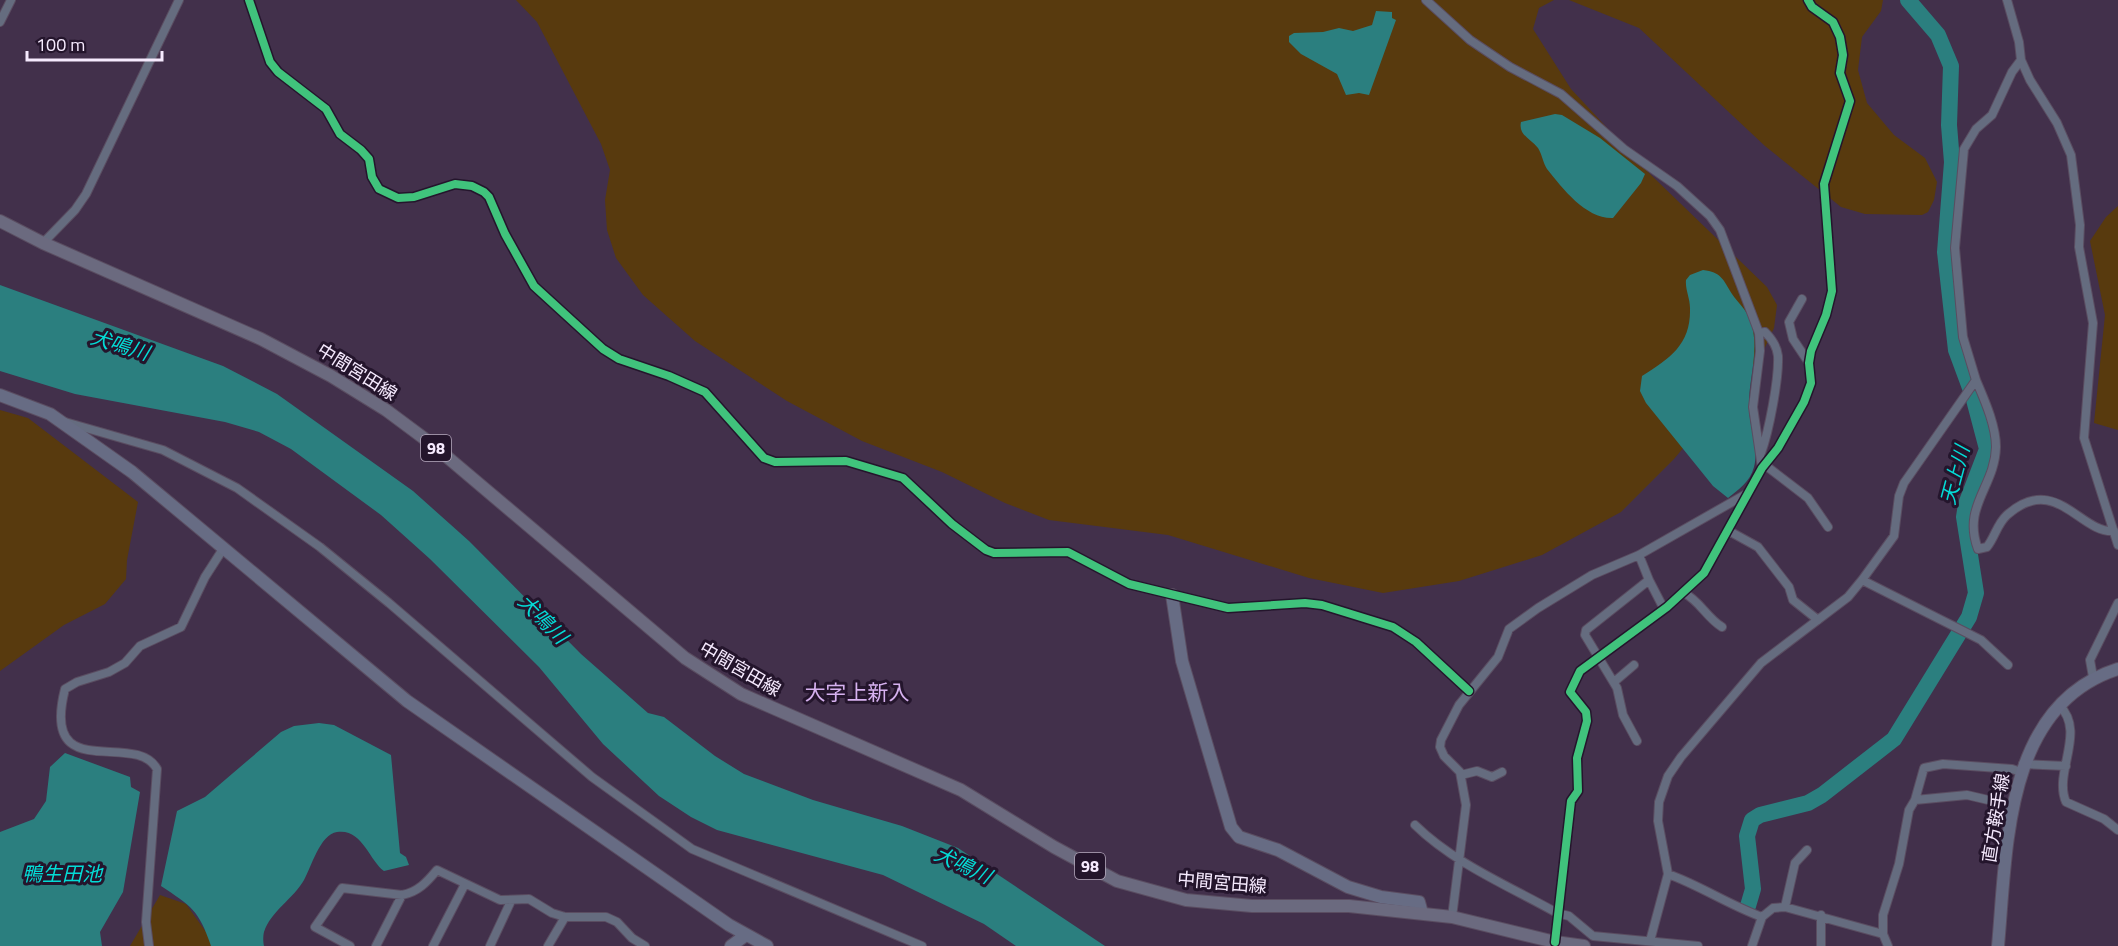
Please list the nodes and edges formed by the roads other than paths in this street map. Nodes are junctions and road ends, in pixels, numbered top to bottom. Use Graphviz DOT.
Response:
graph roads {
  1 [pos="10,0"];
  2 [pos="179,0"];
  3 [pos="249,0"];
  4 [pos="1426,0"];
  5 [pos="1808,0"];
  6 [pos="2007,0"];
  7 [pos="0,22"];
  8 [pos="2021,60"];
  9 [pos="0,221"];
  10 [pos="43,243"];
  11 [pos="1802,299"];
  12 [pos="1759,333"];
  13 [pos="1809,363"];
  14 [pos="1976,380"];
  15 [pos="0,395"];
  16 [pos="64,422"];
  17 [pos="1761,453"];
  18 [pos="1763,466"];
  19 [pos="1750,492"];
  20 [pos="1828,527"];
  21 [pos="1729,531"];
  22 [pos="2114,531"];
  23 [pos="2118,545"];
  24 [pos="223,549"];
  25 [pos="1639,555"];
  26 [pos="1649,580"];
  27 [pos="1862,580"];
  28 [pos="1684,593"];
  29 [pos="1172,595"];
  30 [pos="2118,603"];
  31 [pos="1664,609"];
  32 [pos="1818,620"];
  33 [pos="1722,627"];
  34 [pos="1600,657"];
  35 [pos="1634,664"];
  36 [pos="2008,665"];
  37 [pos="2118,669"];
  38 [pos="2093,677"];
  39 [pos="1614,682"];
  40 [pos="1469,691"];
  41 [pos="2059,705"];
  42 [pos="1637,741"];
  43 [pos="2066,766"];
  44 [pos="2022,768"];
  45 [pos="1502,772"];
  46 [pos="1461,775"];
  47 [pos="1915,800"];
  48 [pos="2014,806"];
  49 [pos="1415,825"];
  50 [pos="2118,830"];
  51 [pos="1807,850"];
  52 [pos="1459,857"];
  53 [pos="1668,874"];
  54 [pos="465,884"];
  55 [pos="402,896"];
  56 [pos="511,901"];
  57 [pos="1785,907"];
  58 [pos="1422,913"];
  59 [pos="1557,913"];
  60 [pos="1821,915"];
  61 [pos="565,917"];
  62 [pos="1452,917"];
  63 [pos="1762,917"];
  64 [pos="1883,934"];
  65 [pos="746,935"];
  66 [pos="1650,941"];
  67 [pos="1554,944"];
  68 [pos="149,946"];
  69 [pos="350,946"];
  70 [pos="376,946"];
  71 [pos="433,946"];
  72 [pos="490,946"];
  73 [pos="548,946"];
  74 [pos="643,946"];
  75 [pos="731,946"];
  76 [pos="767,946"];
  77 [pos="922,946"];
  78 [pos="1584,946"];
  79 [pos="1698,946"];
  80 [pos="1752,946"];
  81 [pos="1821,946"];
  82 [pos="1888,946"];
  83 [pos="1998,946"];
  1 -- 7 [label="street"];
  2 -- 10 [label="street"];
  3 -- 29 [label="street"];
  4 -- 12 [label="street"];
  5 -- 13 [label="street"];
  6 -- 8 [label="street"];
  8 -- 14 [label="street"];
  8 -- 22 [label="street"];
  9 -- 10 [label="main road, 中間宮田線 / 98"];
  10 -- 58 [label="main road, 中間宮田線 / 98"];
  11 -- 13 [label="street"];
  12 -- 17 [label="street"];
  12 -- 17 [label="street"];
  13 -- 18 [label="street"];
  14 -- 22 [label="street"];
  14 -- 27 [label="street"];
  15 -- 16 [label="street"];
  16 -- 24 [label="street"];
  16 -- 77 [label="street"];
  17 -- 18 [label="street"];
  18 -- 19 [label="street"];
  18 -- 20 [label="street"];
  19 -- 21 [label="street"];
  19 -- 25 [label="street"];
  21 -- 28 [label="street"];
  21 -- 32 [label="street"];
  22 -- 23 [label="street"];
  24 -- 65 [label="street"];
  24 -- 68 [label="street"];
  25 -- 26 [label="street"];
  25 -- 40 [label="street"];
  26 -- 31 [label="street"];
  26 -- 34 [label="street"];
  27 -- 32 [label="street"];
  27 -- 36 [label="street"];
  28 -- 31 [label="street"];
  28 -- 33 [label="street"];
  29 -- 40 [label="street"];
  29 -- 58 [label="street"];
  30 -- 38 [label="street"];
  31 -- 34 [label="street"];
  32 -- 53 [label="street"];
  34 -- 39 [label="street"];
  34 -- 59 [label="street"];
  35 -- 39 [label="street"];
  37 -- 38 [label="street, 直方鞍手線"];
  38 -- 41 [label="street, 直方鞍手線"];
  39 -- 42 [label="street"];
  40 -- 46 [label="street"];
  41 -- 43 [label="street"];
  41 -- 44 [label="street, 直方鞍手線"];
  43 -- 44 [label="street"];
  43 -- 50 [label="street"];
  44 -- 47 [label="street"];
  44 -- 48 [label="street, 直方鞍手線"];
  45 -- 46 [label="street"];
  46 -- 52 [label="street"];
  47 -- 48 [label="street"];
  47 -- 64 [label="street"];
  48 -- 83 [label="street, 直方鞍手線"];
  49 -- 52 [label="street"];
  51 -- 57 [label="street"];
  52 -- 59 [label="street"];
  52 -- 62 [label="street"];
  53 -- 63 [label="street"];
  53 -- 66 [label="street"];
  54 -- 55 [label="street"];
  54 -- 56 [label="street"];
  54 -- 71 [label="street"];
  55 -- 69 [label="street"];
  55 -- 70 [label="street"];
  56 -- 61 [label="street"];
  56 -- 72 [label="street"];
  57 -- 60 [label="street"];
  57 -- 63 [label="street"];
  58 -- 62 [label="main road, 中間宮田線 / 98"];
  59 -- 66 [label="street"];
  59 -- 67 [label="street"];
  60 -- 64 [label="street"];
  60 -- 81 [label="street"];
  61 -- 73 [label="street"];
  61 -- 74 [label="street"];
  62 -- 67 [label="main road, 中間宮田線 / 98"];
  63 -- 80 [label="street"];
  64 -- 82 [label="street"];
  65 -- 75 [label="street"];
  65 -- 76 [label="street"];
  66 -- 79 [label="street"];
  67 -- 78 [label="main road, 中間宮田線 / 98"];
}
